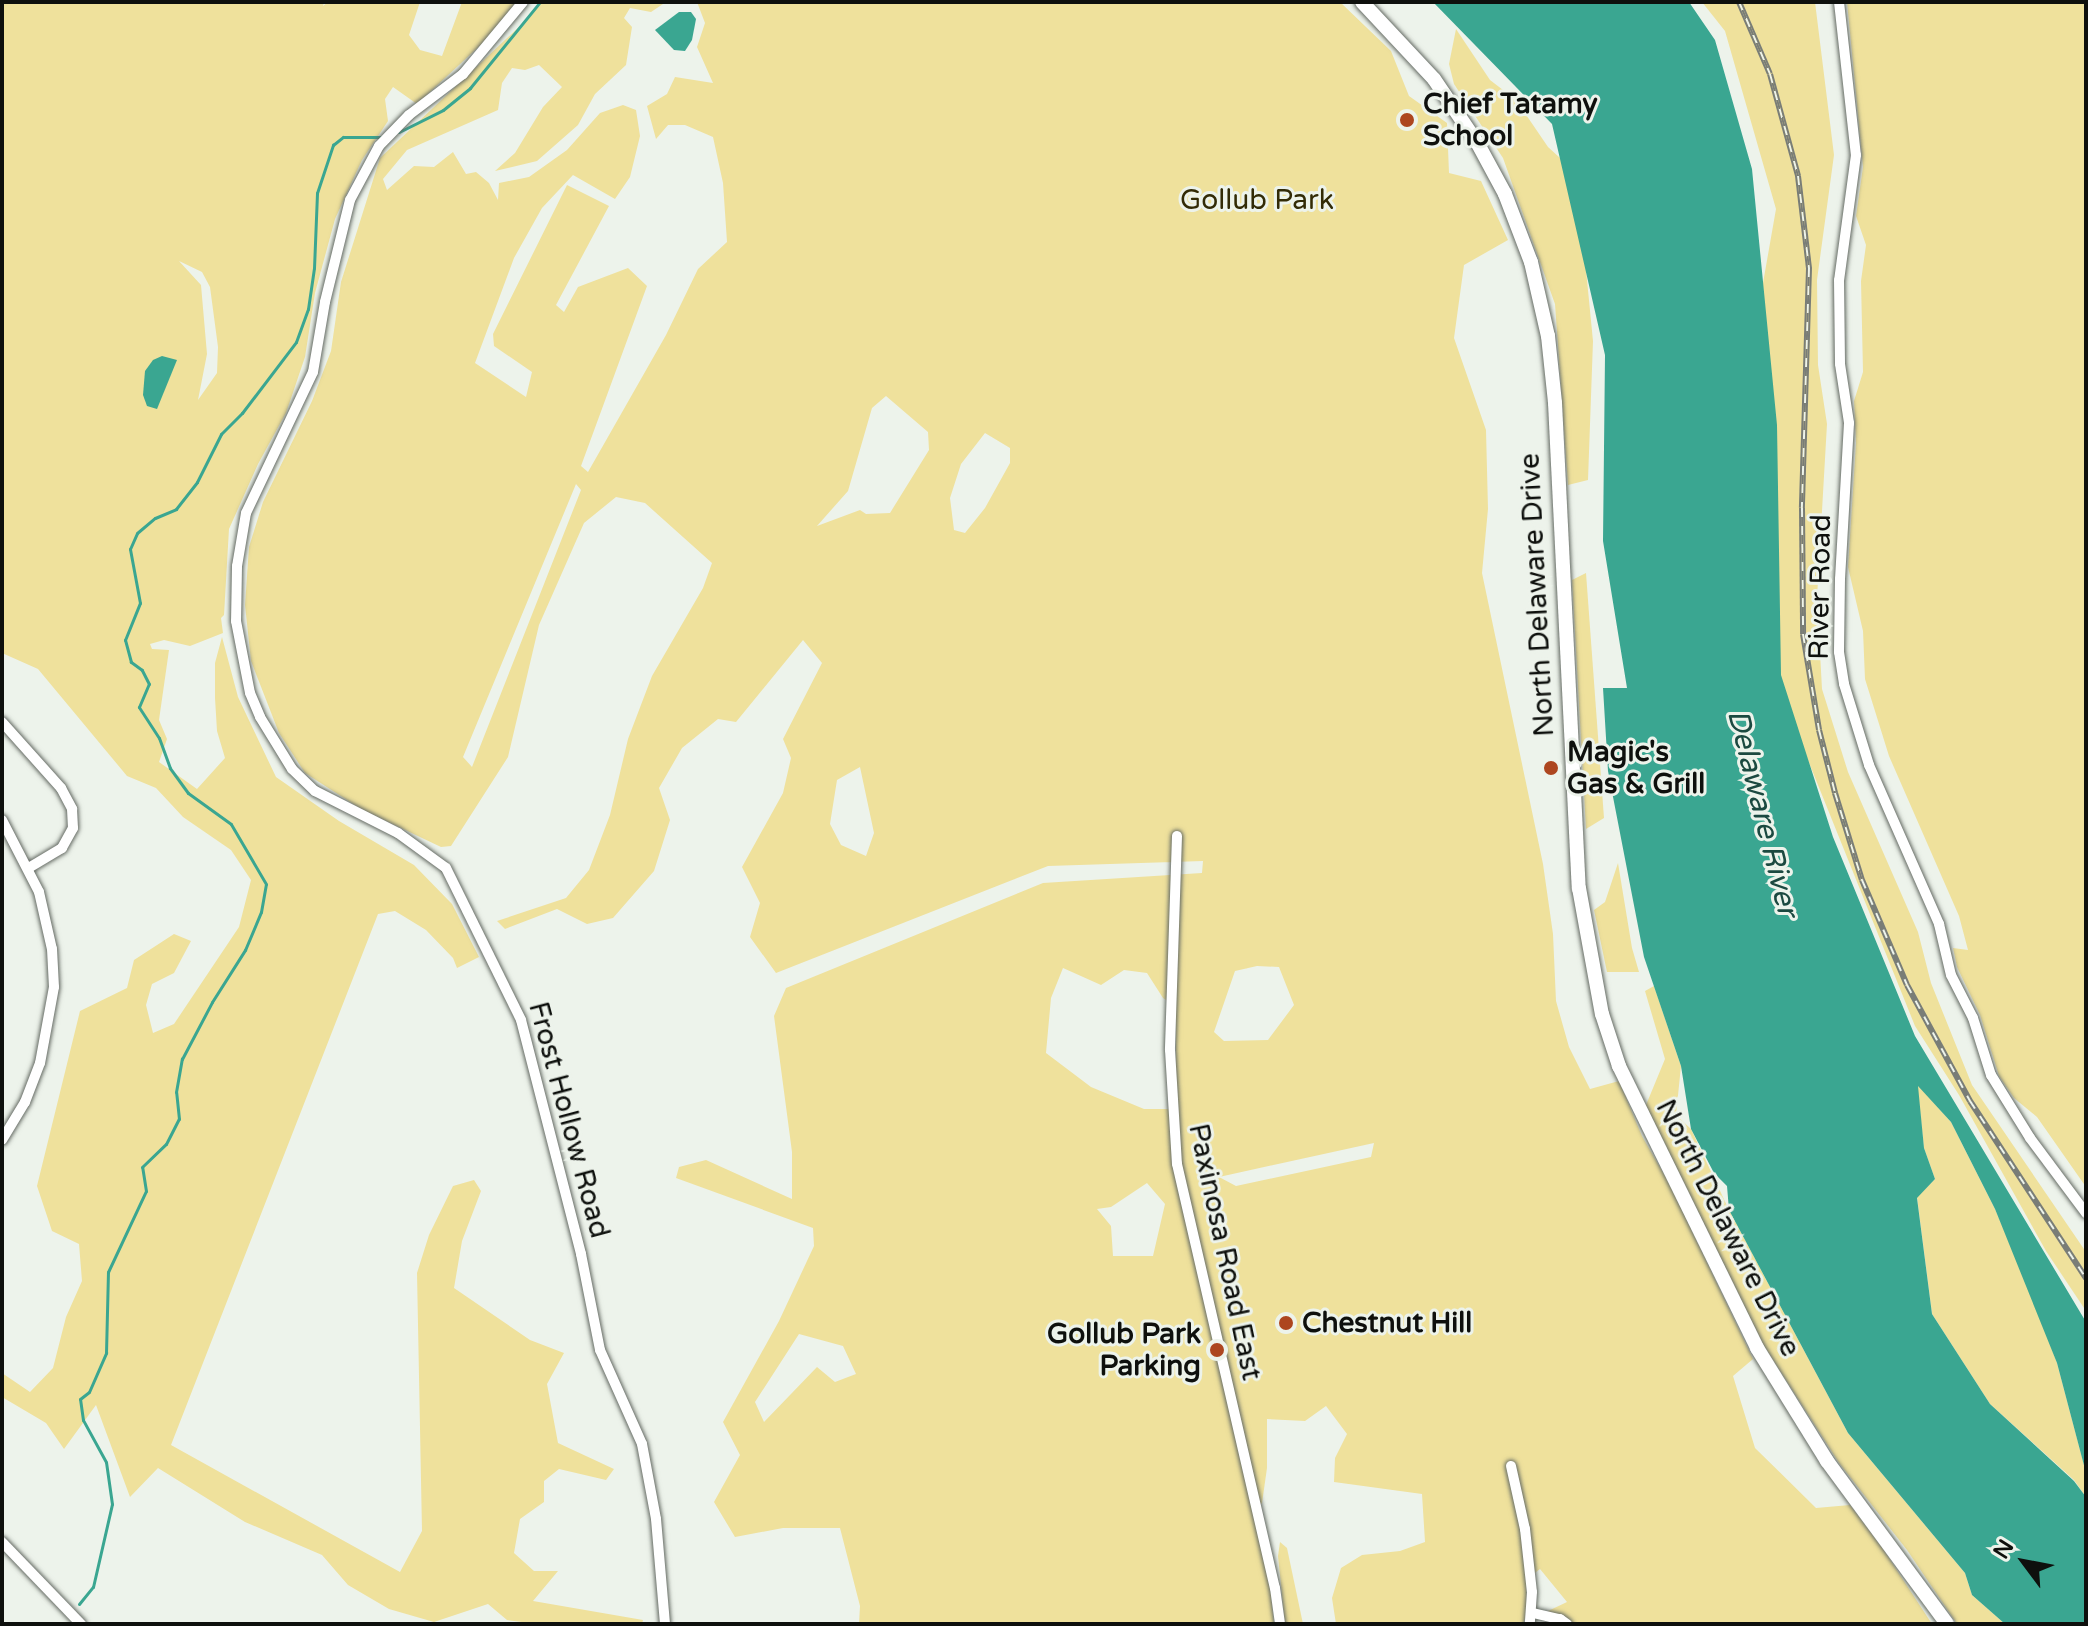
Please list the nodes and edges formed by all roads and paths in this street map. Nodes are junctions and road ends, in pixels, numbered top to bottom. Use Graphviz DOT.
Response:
graph roads {
  1 [pos="523,2"];
  2 [pos="1362,2"];
  3 [pos="1839,2"];
  4 [pos="2,722"];
  5 [pos="2,820"];
  6 [pos="1177,836"];
  7 [pos="29,868"];
  8 [pos="2,1140"];
  9 [pos="2086,1213"];
  10 [pos="1511,1466"];
  11 [pos="2,1542"];
  12 [pos="1532,1619"];
  13 [pos="81,1624"];
  14 [pos="665,1624"];
  15 [pos="1280,1624"];
  16 [pos="1567,1624"];
  17 [pos="1947,1624"];
  1 -- 14 [label="street, Frost Hollow Road"];
  2 -- 17 [label="main road, North Delaware Drive"];
  3 -- 9 [label="street, River Road"];
  4 -- 7 [label="street"];
  5 -- 7 [label="street"];
  6 -- 15 [label="street, Paxinosa Road East"];
  7 -- 8 [label="street"];
  10 -- 12 [label="street"];
  11 -- 13 [label="street"];
  12 -- 16 [label="street"];
}
